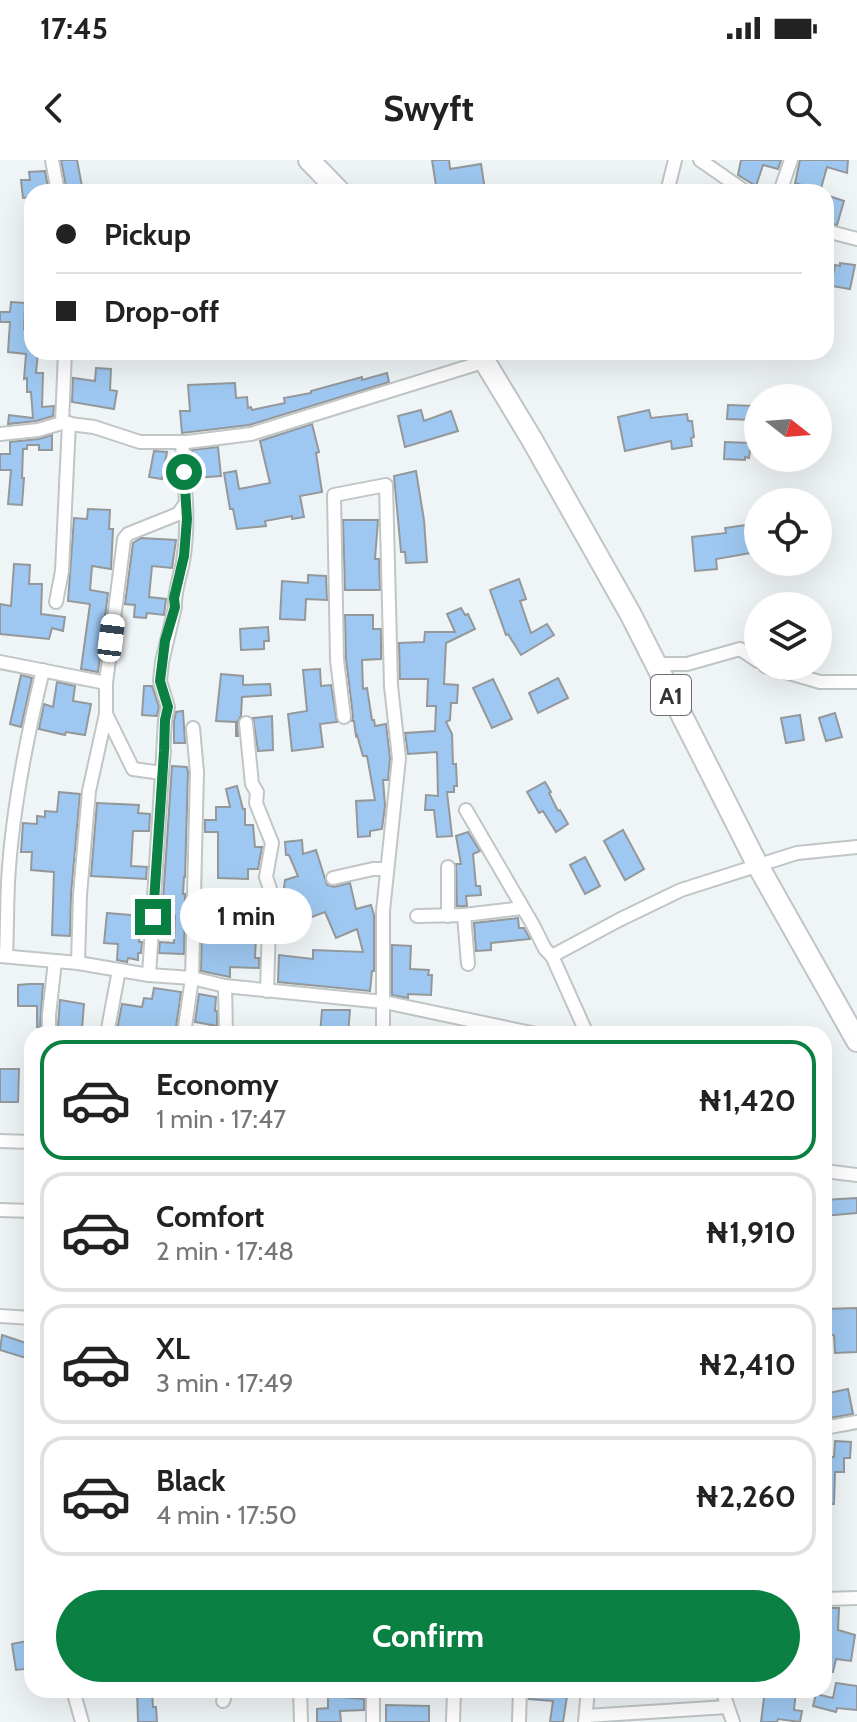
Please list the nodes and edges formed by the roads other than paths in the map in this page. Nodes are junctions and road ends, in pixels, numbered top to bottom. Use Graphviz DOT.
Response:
graph roads {
  1 [pos="52,160"];
  2 [pos="309,160"];
  3 [pos="675,160"];
  4 [pos="700,160"];
  5 [pos="791,160"];
  6 [pos="56,184"];
  7 [pos="332,184"];
  8 [pos="669,184"];
  9 [pos="734,184"];
  10 [pos="783,184"];
  11 [pos="834,233"];
  12 [pos="857,239"];
  13 [pos="65,360"];
  14 [pos="473,360"];
  15 [pos="484,360"];
  16 [pos="65,423"];
  17 [pos="0,434"];
  18 [pos="182,442"];
  19 [pos="186,503"];
  20 [pos="56,602"];
  21 [pos="744,652"];
  22 [pos="0,662"];
  23 [pos="655,664"];
  24 [pos="43,670"];
  25 [pos="813,680"];
  26 [pos="857,682"];
  27 [pos="106,683"];
  28 [pos="106,714"];
  29 [pos="344,717"];
  30 [pos="246,723"];
  31 [pos="193,728"];
  32 [pos="162,773"];
  33 [pos="466,810"];
  34 [pos="857,847"];
  35 [pos="757,864"];
  36 [pos="448,867"];
  37 [pos="387,869"];
  38 [pos="333,878"];
  39 [pos="522,908"];
  40 [pos="464,915"];
  41 [pos="417,916"];
  42 [pos="448,916"];
  43 [pos="3,956"];
  44 [pos="552,956"];
  45 [pos="55,961"];
  46 [pos="78,963"];
  47 [pos="468,964"];
  48 [pos="119,970"];
  49 [pos="149,975"];
  50 [pos="192,978"];
  51 [pos="225,986"];
  52 [pos="267,991"];
  53 [pos="384,1002"];
  54 [pos="49,1026"];
  55 [pos="108,1026"];
  56 [pos="185,1026"];
  57 [pos="226,1026"];
  58 [pos="383,1026"];
  59 [pos="498,1026"];
  60 [pos="583,1026"];
  61 [pos="857,1041"];
  62 [pos="0,1141"];
  63 [pos="24,1142"];
  64 [pos="832,1172"];
  65 [pos="857,1175"];
  66 [pos="0,1210"];
  67 [pos="24,1211"];
  68 [pos="0,1316"];
  69 [pos="24,1318"];
  70 [pos="857,1422"];
  71 [pos="832,1427"];
  72 [pos="857,1598"];
  73 [pos="832,1599"];
  74 [pos="75,1698"];
  75 [pos="300,1698"];
  76 [pos="373,1698"];
  77 [pos="454,1698"];
  78 [pos="520,1698"];
  79 [pos="587,1698"];
  80 [pos="724,1698"];
  81 [pos="727,1707"];
  82 [pos="585,1719"];
  83 [pos="82,1722"];
  84 [pos="301,1722"];
  85 [pos="373,1722"];
  86 [pos="453,1722"];
  87 [pos="519,1722"];
  88 [pos="733,1722"];
  1 -- 6 [label="street"];
  2 -- 7 [label="highway"];
  3 -- 8 [label="street"];
  4 -- 9 [label="street"];
  5 -- 10 [label="street"];
  11 -- 12 [label="street"];
  13 -- 16 [label="street"];
  14 -- 18 [label="street"];
  15 -- 23 [label="highway, A1"];
  16 -- 17 [label="street"];
  16 -- 18 [label="street"];
  16 -- 20 [label="street"];
  18 -- 19 [label="street"];
  19 -- 27 [label="street"];
  19 -- 32 [label="street"];
  21 -- 23 [label="street"];
  22 -- 24 [label="street"];
  23 -- 35 [label="highway, A1"];
  24 -- 27 [label="street"];
  24 -- 43 [label="street"];
  25 -- 26 [label="street"];
  27 -- 28 [label="street"];
  28 -- 32 [label="street"];
  28 -- 46 [label="street"];
  29 -- 37 [label="street"];
  30 -- 52 [label="street"];
  31 -- 50 [label="street"];
  32 -- 49 [label="street"];
  33 -- 39 [label="street"];
  34 -- 35 [label="street"];
  35 -- 44 [label="street"];
  35 -- 61 [label="highway, A1"];
  36 -- 42 [label="street"];
  37 -- 38 [label="street"];
  37 -- 53 [label="street"];
  39 -- 40 [label="street"];
  39 -- 44 [label="street"];
  40 -- 42 [label="street"];
  40 -- 47 [label="street"];
  41 -- 42 [label="street"];
  43 -- 45 [label="street"];
  44 -- 60 [label="street"];
  45 -- 46 [label="street"];
  45 -- 54 [label="street"];
  46 -- 48 [label="street"];
  48 -- 49 [label="street"];
  48 -- 55 [label="street"];
  49 -- 50 [label="street"];
  50 -- 51 [label="street"];
  50 -- 56 [label="street"];
  51 -- 52 [label="street"];
  51 -- 57 [label="street"];
  52 -- 53 [label="street"];
  53 -- 58 [label="street"];
  53 -- 59 [label="street"];
  62 -- 63 [label="street"];
  64 -- 65 [label="street"];
  66 -- 67 [label="street"];
  68 -- 69 [label="street"];
  70 -- 71 [label="street"];
  72 -- 73 [label="street"];
  74 -- 83 [label="street"];
  75 -- 84 [label="street"];
  76 -- 85 [label="street"];
  77 -- 86 [label="street"];
  78 -- 87 [label="street"];
  79 -- 82 [label="street"];
  80 -- 81 [label="street"];
  81 -- 82 [label="street"];
  81 -- 88 [label="street"];
}
